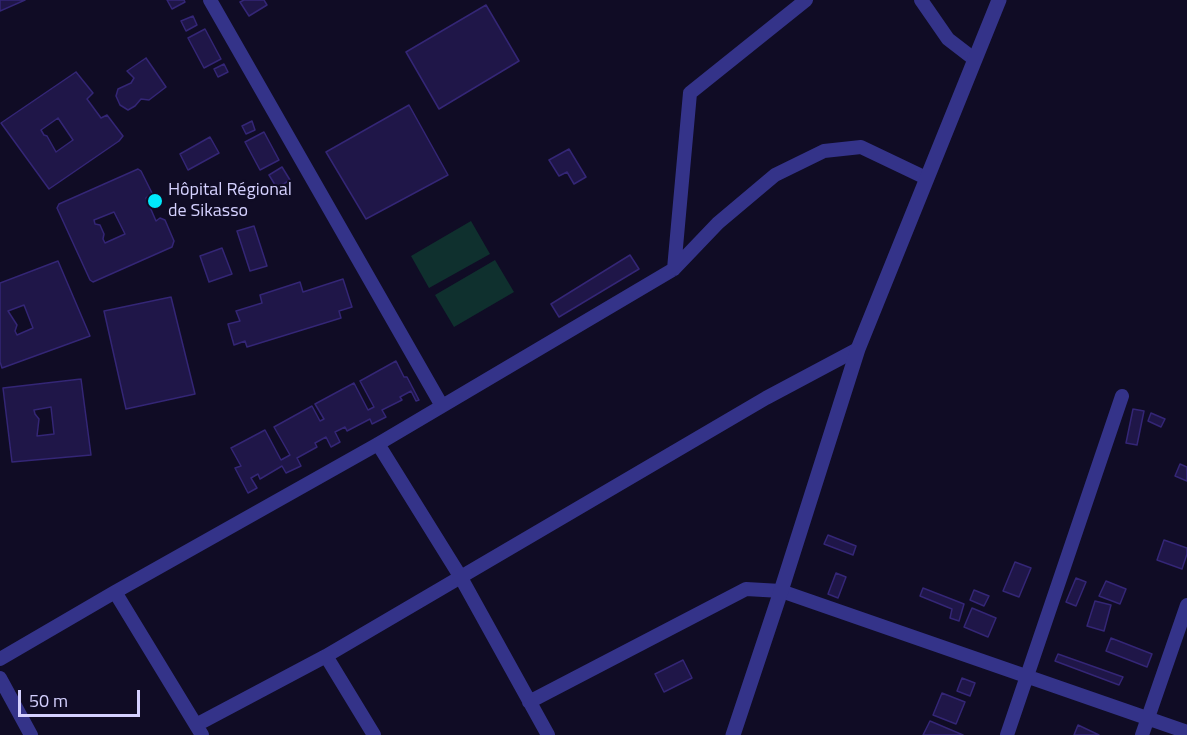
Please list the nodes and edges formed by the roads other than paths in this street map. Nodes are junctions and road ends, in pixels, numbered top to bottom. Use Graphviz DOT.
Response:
graph roads {
  1 [pos="210,0"];
  2 [pos="806,0"];
  3 [pos="921,0"];
  4 [pos="999,0"];
  5 [pos="974,59"];
  6 [pos="926,178"];
  7 [pos="674,269"];
  8 [pos="858,349"];
  9 [pos="1122,396"];
  10 [pos="442,406"];
  11 [pos="378,444"];
  12 [pos="460,576"];
  13 [pos="782,591"];
  14 [pos="115,592"];
  15 [pos="1187,605"];
  16 [pos="326,656"];
  17 [pos="0,659"];
  18 [pos="1027,676"];
  19 [pos="0,678"];
  20 [pos="529,702"];
  21 [pos="1148,718"];
  22 [pos="199,730"];
  23 [pos="1187,732"];
  24 [pos="31,735"];
  25 [pos="374,735"];
  26 [pos="548,735"];
  27 [pos="733,735"];
  28 [pos="1007,735"];
  29 [pos="1142,735"];
  1 -- 10 [label="street"];
  2 -- 7 [label="street"];
  3 -- 5 [label="street"];
  4 -- 5 [label="street"];
  5 -- 6 [label="street"];
  6 -- 7 [label="street"];
  6 -- 8 [label="street"];
  7 -- 10 [label="street"];
  8 -- 12 [label="street"];
  8 -- 13 [label="street"];
  9 -- 18 [label="street"];
  10 -- 11 [label="street"];
  11 -- 12 [label="street"];
  11 -- 14 [label="street"];
  12 -- 16 [label="street"];
  12 -- 20 [label="street"];
  13 -- 18 [label="street"];
  13 -- 20 [label="street"];
  13 -- 27 [label="street"];
  14 -- 17 [label="street"];
  14 -- 22 [label="street"];
  15 -- 21 [label="street"];
  16 -- 22 [label="street"];
  16 -- 25 [label="street"];
  18 -- 21 [label="street"];
  18 -- 28 [label="street"];
  19 -- 24 [label="street"];
  20 -- 26 [label="street"];
  21 -- 23 [label="street"];
  21 -- 29 [label="street"];
}
